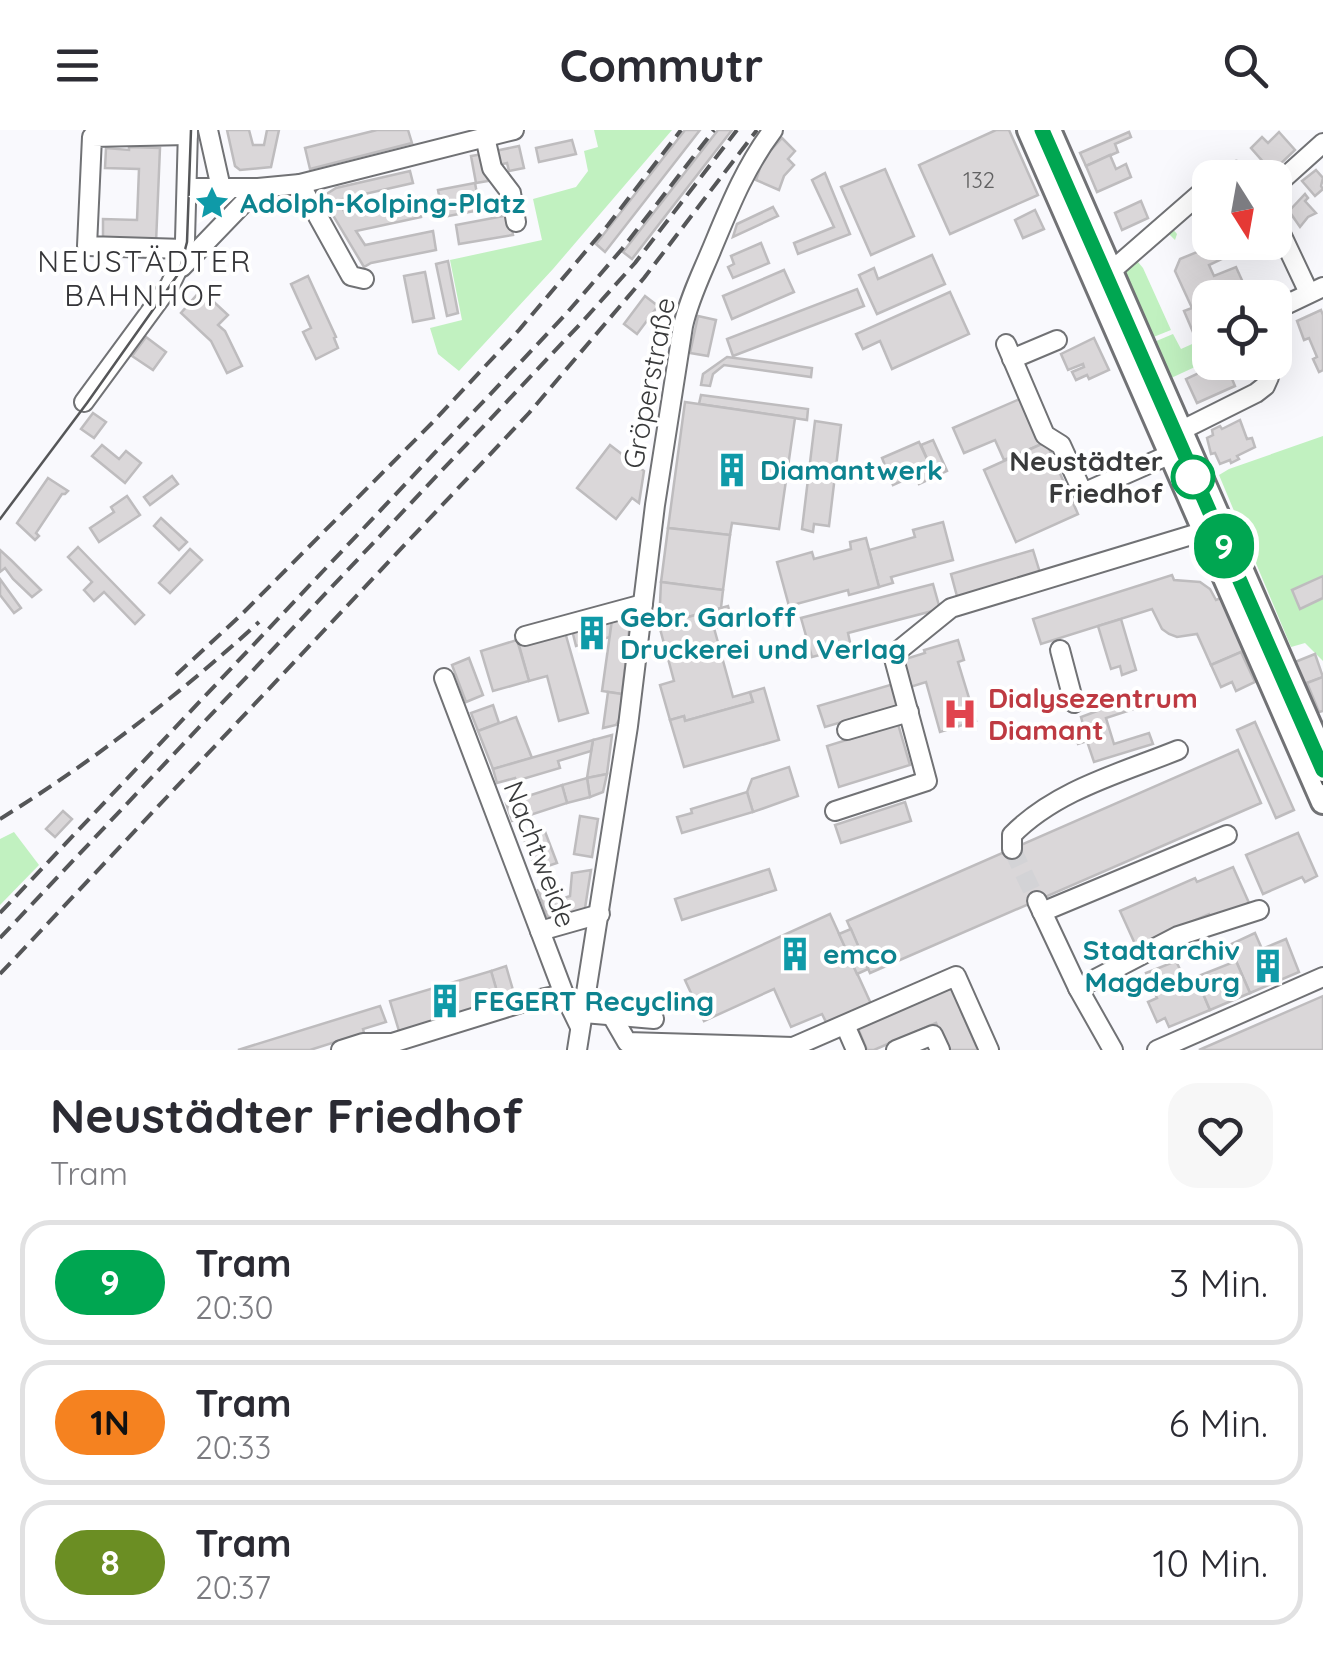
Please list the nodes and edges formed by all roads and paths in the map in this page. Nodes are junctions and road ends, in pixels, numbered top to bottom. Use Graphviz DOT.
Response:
graph roads {
  1 [pos="208,130"];
  2 [pos="514,130"];
  3 [pos="773,130"];
  4 [pos="1030,130"];
  5 [pos="1048,130"];
  6 [pos="188,132"];
  7 [pos="485,137"];
  8 [pos="1323,142"];
  9 [pos="1292,170"];
  10 [pos="300,184"];
  11 [pos="186,188"];
  12 [pos="221,188"];
  13 [pos="258,188"];
  14 [pos="1192,201"];
  15 [pos="516,222"];
  16 [pos="184,249"];
  17 [pos="1292,250"];
  18 [pos="177,273"];
  19 [pos="1104,278"];
  20 [pos="364,279"];
  21 [pos="1316,290"];
  22 [pos="1292,302"];
  23 [pos="1057,340"];
  24 [pos="1268,380"];
  25 [pos="84,402"];
  26 [pos="1180,431"];
  27 [pos="1171,454"];
  28 [pos="1205,531"];
  29 [pos="643,604"];
  30 [pos="526,636"];
  31 [pos="1060,650"];
  32 [pos="444,678"];
  33 [pos="1074,703"];
  34 [pos="908,712"];
  35 [pos="847,730"];
  36 [pos="1178,750"];
  37 [pos="1319,762"];
  38 [pos="1323,802"];
  39 [pos="835,811"];
  40 [pos="1227,834"];
  41 [pos="1012,849"];
  42 [pos="1259,910"];
  43 [pos="600,914"];
  44 [pos="540,931"];
  45 [pos="1323,977"];
  46 [pos="1078,988"];
  47 [pos="564,994"];
  48 [pos="612,1016"];
  49 [pos="582,1020"];
  50 [pos="654,1020"];
  51 [pos="845,1025"];
  52 [pos="820,1044"];
  53 [pos="342,1050"];
  54 [pos="576,1050"];
  55 [pos="856,1050"];
  56 [pos="896,1050"];
  57 [pos="940,1050"];
  58 [pos="989,1050"];
  59 [pos="1113,1050"];
  60 [pos="1157,1050"];
  1 -- 12 [label="street"];
  2 -- 7 [label="street"];
  3 -- 29 [label="street, Gröperstraße"];
  4 -- 19 [label="main road"];
  5 -- 19 [label="main road"];
  6 -- 11 [label="street"];
  6 -- 16 [label="street"];
  7 -- 10 [label="street"];
  7 -- 15 [label="street"];
  8 -- 9 [label="street"];
  10 -- 13 [label="street"];
  10 -- 20 [label="street"];
  11 -- 12 [label="street"];
  11 -- 16 [label="street"];
  12 -- 13 [label="street"];
  13 -- 18 [label="street"];
  14 -- 19 [label="street"];
  16 -- 18 [label="street"];
  17 -- 21 [label="street"];
  18 -- 25 [label="street"];
  19 -- 26 [label="main road"];
  19 -- 27 [label="main road"];
  21 -- 22 [label="street"];
  23 -- 27 [label="street"];
  24 -- 26 [label="street"];
  26 -- 37 [label="main road"];
  27 -- 28 [label="main road"];
  28 -- 34 [label="street"];
  28 -- 37 [label="main road"];
  29 -- 30 [label="street"];
  29 -- 43 [label="street, Gröperstraße"];
  31 -- 33 [label="street"];
  32 -- 44 [label="street, Nachtweide"];
  34 -- 35 [label="street"];
  34 -- 39 [label="street"];
  36 -- 41 [label="street"];
  37 -- 38 [label="main road"];
  40 -- 46 [label="street"];
  42 -- 46 [label="street"];
  43 -- 44 [label="street"];
  43 -- 49 [label="street, Gröperstraße"];
  44 -- 47 [label="street, Nachtweide"];
  45 -- 60 [label="street"];
  46 -- 59 [label="street"];
  47 -- 49 [label="street, Nachtweide"];
  47 -- 53 [label="street"];
  48 -- 49 [label="street"];
  48 -- 50 [label="street"];
  48 -- 52 [label="street"];
  49 -- 54 [label="street"];
  51 -- 52 [label="street"];
  51 -- 55 [label="street"];
  51 -- 58 [label="street"];
  56 -- 57 [label="street"];
}
